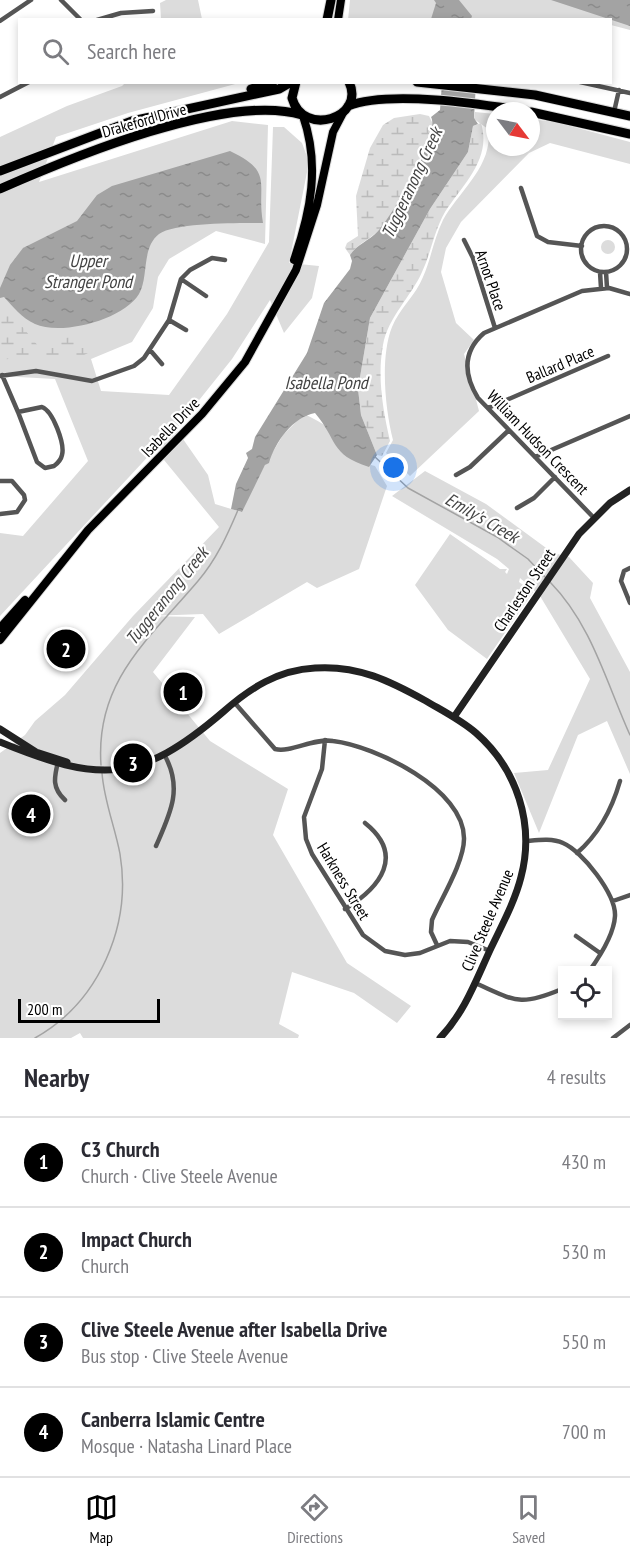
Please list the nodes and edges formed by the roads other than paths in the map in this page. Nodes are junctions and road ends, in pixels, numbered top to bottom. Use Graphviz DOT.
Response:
graph roads {
  1 [pos="31,0"];
  2 [pos="61,0"];
  3 [pos="333,0"];
  4 [pos="341,0"];
  5 [pos="153,10"];
  6 [pos="79,18"];
  7 [pos="105,18"];
  8 [pos="328,18"];
  9 [pos="332,18"];
  10 [pos="338,18"];
  11 [pos="0,21"];
  12 [pos="25,84"];
  13 [pos="267,84"];
  14 [pos="287,84"];
  15 [pos="296,84"];
  16 [pos="350,84"];
  17 [pos="438,84"];
  18 [pos="590,84"];
  19 [pos="619,90"];
  20 [pos="630,93"];
  21 [pos="0,97"];
  22 [pos="206,103"];
  23 [pos="486,106"];
  24 [pos="346,109"];
  25 [pos="614,112"];
  26 [pos="540,114"];
  27 [pos="303,115"];
  28 [pos="630,116"];
  29 [pos="610,128"];
  30 [pos="630,134"];
  31 [pos="0,171"];
  32 [pos="521,188"];
  33 [pos="0,189"];
  34 [pos="464,240"];
  35 [pos="582,246"];
  36 [pos="225,260"];
  37 [pos="603,272"];
  38 [pos="181,279"];
  39 [pos="286,287"];
  40 [pos="604,288"];
  41 [pos="630,294"];
  42 [pos="206,296"];
  43 [pos="170,320"];
  44 [pos="495,328"];
  45 [pos="186,330"];
  46 [pos="150,350"];
  47 [pos="608,356"];
  48 [pos="162,364"];
  49 [pos="1,376"];
  50 [pos="488,408"];
  51 [pos="18,412"];
  52 [pos="630,416"];
  53 [pos="509,430"];
  54 [pos="535,457"];
  55 [pos="456,475"];
  56 [pos="555,477"];
  57 [pos="0,481"];
  58 [pos="630,490"];
  59 [pos="517,508"];
  60 [pos="0,514"];
  61 [pos="594,518"];
  62 [pos="630,568"];
  63 [pos="52,571"];
  64 [pos="630,603"];
  65 [pos="0,628"];
  66 [pos="0,639"];
  67 [pos="234,702"];
  68 [pos="454,717"];
  69 [pos="0,729"];
  70 [pos="325,740"];
  71 [pos="0,742"];
  72 [pos="165,756"];
  73 [pos="46,758"];
  74 [pos="58,763"];
  75 [pos="620,781"];
  76 [pos="65,800"];
  77 [pos="366,823"];
  78 [pos="526,840"];
  79 [pos="156,846"];
  80 [pos="577,853"];
  81 [pos="630,896"];
  82 [pos="613,901"];
  83 [pos="345,909"];
  84 [pos="576,936"];
  85 [pos="437,945"];
  86 [pos="490,951"];
  87 [pos="600,953"];
  88 [pos="592,966"];
  89 [pos="475,983"];
  90 [pos="558,991"];
  91 [pos="630,1025"];
  92 [pos="452,1026"];
  93 [pos="440,1038"];
  94 [pos="448,1038"];
  95 [pos="613,1038"];
  1 -- 11 [label="street"];
  2 -- 6 [label="street"];
  3 -- 8 [label="highway"];
  3 -- 9 [label="main road"];
  4 -- 10 [label="main road"];
  5 -- 7 [label="street"];
  12 -- 21 [label="street"];
  13 -- 22 [label="highway"];
  14 -- 22 [label="highway, Drakeford Drive"];
  15 -- 27 [label="highway"];
  16 -- 24 [label="highway"];
  17 -- 25 [label="highway"];
  18 -- 19 [label="street"];
  19 -- 20 [label="street"];
  19 -- 25 [label="street"];
  22 -- 31 [label="highway, Drakeford Drive"];
  23 -- 24 [label="highway"];
  24 -- 27 [label="highway, Drakeford Drive"];
  24 -- 39 [label="main road, Isabella Drive"];
  25 -- 28 [label="highway"];
  25 -- 29 [label="highway"];
  26 -- 29 [label="highway"];
  27 -- 33 [label="highway, Drakeford Drive"];
  27 -- 39 [label="main road, Isabella Drive"];
  29 -- 30 [label="highway"];
  32 -- 35 [label="street"];
  34 -- 44 [label="street, Arnot Place"];
  35 -- 37 [label="street"];
  35 -- 37 [label="street"];
  36 -- 38 [label="street"];
  37 -- 40 [label="street"];
  38 -- 42 [label="street"];
  38 -- 43 [label="street"];
  39 -- 63 [label="main road, Isabella Drive"];
  40 -- 41 [label="street, William Hudson Crescent"];
  40 -- 44 [label="street, William Hudson Crescent"];
  43 -- 45 [label="street"];
  43 -- 46 [label="street"];
  44 -- 50 [label="street, William Hudson Crescent"];
  46 -- 48 [label="street"];
  46 -- 49 [label="street"];
  47 -- 50 [label="street, Ballard Place"];
  49 -- 51 [label="street"];
  50 -- 53 [label="street, William Hudson Crescent"];
  51 -- 51 [label="street"];
  52 -- 54 [label="street"];
  53 -- 54 [label="street, William Hudson Crescent"];
  53 -- 55 [label="street"];
  54 -- 56 [label="street, William Hudson Crescent"];
  56 -- 59 [label="street"];
  56 -- 61 [label="street, William Hudson Crescent"];
  57 -- 60 [label="street"];
  58 -- 61 [label="street, Charleston Street"];
  61 -- 68 [label="street, Charleston Street"];
  62 -- 64 [label="street"];
  63 -- 65 [label="main road, Isabella Drive"];
  63 -- 66 [label="main road, Isabella Drive"];
  67 -- 68 [label="street, Clive Steele Avenue"];
  67 -- 70 [label="street"];
  67 -- 72 [label="street, Clive Steele Avenue"];
  68 -- 78 [label="street, Clive Steele Avenue"];
  69 -- 73 [label="street, Clive Steele Avenue"];
  70 -- 83 [label="street, Harkness Street"];
  70 -- 85 [label="street"];
  71 -- 73 [label="street, Clive Steele Avenue"];
  72 -- 74 [label="street, Clive Steele Avenue"];
  72 -- 79 [label="street"];
  73 -- 74 [label="street, Clive Steele Avenue"];
  74 -- 76 [label="street"];
  75 -- 80 [label="street"];
  77 -- 83 [label="street"];
  78 -- 80 [label="street"];
  78 -- 86 [label="street, Clive Steele Avenue"];
  80 -- 82 [label="street"];
  81 -- 82 [label="street"];
  82 -- 87 [label="street"];
  83 -- 85 [label="street, Harkness Street"];
  84 -- 87 [label="street"];
  85 -- 86 [label="street, Harkness Street"];
  86 -- 89 [label="street, Clive Steele Avenue"];
  87 -- 88 [label="street"];
  89 -- 90 [label="street"];
  89 -- 92 [label="street, Clive Steele Avenue"];
  91 -- 95 [label="street"];
  92 -- 93 [label="street, Clive Steele Avenue"];
  92 -- 94 [label="street, Clive Steele Avenue"];
}
